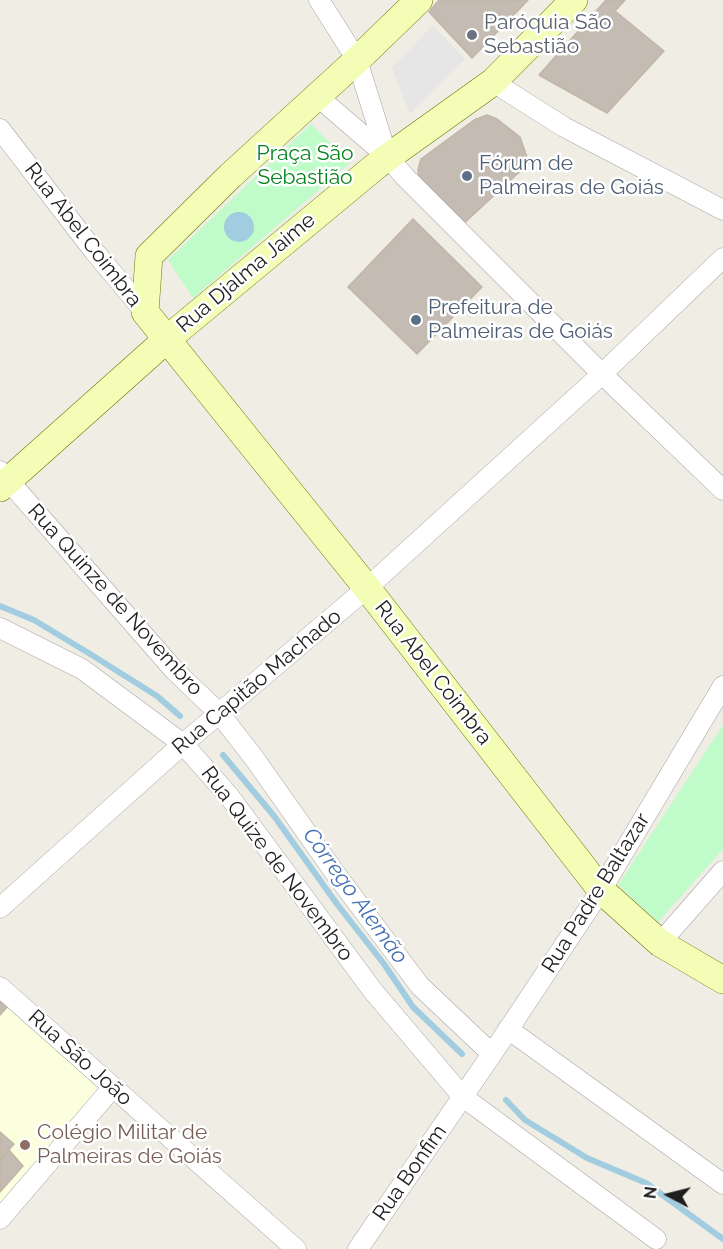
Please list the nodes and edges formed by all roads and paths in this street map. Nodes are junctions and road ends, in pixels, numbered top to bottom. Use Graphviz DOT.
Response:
graph roads {
  1 [pos="319,0"];
  2 [pos="419,0"];
  3 [pos="574,0"];
  4 [pos="357,60"];
  5 [pos="493,82"];
  6 [pos="317,96"];
  7 [pos="0,129"];
  8 [pos="388,157"];
  9 [pos="723,210"];
  10 [pos="723,258"];
  11 [pos="145,312"];
  12 [pos="166,340"];
  13 [pos="602,374"];
  14 [pos="2,480"];
  15 [pos="723,490"];
  16 [pos="367,588"];
  17 [pos="0,628"];
  18 [pos="723,686"];
  19 [pos="219,713"];
  20 [pos="183,744"];
  21 [pos="723,871"];
  22 [pos="601,890"];
  23 [pos="0,908"];
  24 [pos="660,943"];
  25 [pos="723,980"];
  26 [pos="0,987"];
  27 [pos="508,1029"];
  28 [pos="492,1054"];
  29 [pos="113,1088"];
  30 [pos="463,1097"];
  31 [pos="723,1184"];
  32 [pos="0,1219"];
  33 [pos="656,1239"];
  34 [pos="296,1249"];
  35 [pos="358,1249"];
  1 -- 4 [label="street"];
  2 -- 4 [label="main road"];
  3 -- 5 [label="main road, Rua Djalma Jaime"];
  4 -- 6 [label="main road"];
  4 -- 8 [label="street"];
  5 -- 8 [label="main road, Rua Djalma Jaime"];
  5 -- 9 [label="street"];
  6 -- 8 [label="street"];
  6 -- 11 [label="main road"];
  7 -- 11 [label="street, Rua Abel Coimbra"];
  8 -- 12 [label="main road, Rua Djalma Jaime"];
  8 -- 13 [label="street"];
  10 -- 13 [label="street, Rua Capitão Machado"];
  11 -- 12 [label="main road, Rua Abel Coimbra"];
  12 -- 14 [label="main road, Rua Djalma Jaime"];
  12 -- 16 [label="main road, Rua Abel Coimbra"];
  13 -- 15 [label="street"];
  13 -- 16 [label="street, Rua Capitão Machado"];
  14 -- 19 [label="street, Rua Quinze de Novembro"];
  16 -- 19 [label="street, Rua Capitão Machado"];
  16 -- 22 [label="main road, Rua Abel Coimbra"];
  17 -- 20 [label="street, Rua Quize de Novembro"];
  18 -- 22 [label="street, Rua Padre Baltazar"];
  19 -- 20 [label="street, Rua Capitão Machado"];
  19 -- 28 [label="street, Rua Quinze de Novembro"];
  20 -- 23 [label="street, Rua Capitão Machado"];
  20 -- 30 [label="street, Rua Quize de Novembro"];
  21 -- 24 [label="street"];
  22 -- 24 [label="main road, Rua Abel Coimbra"];
  22 -- 27 [label="street, Rua Padre Baltazar"];
  24 -- 25 [label="main road, Rua Abel Coimbra"];
  26 -- 29 [label="street, Rua São João"];
  27 -- 28 [label="street, Rua Padre Baltazar"];
  27 -- 31 [label="street"];
  28 -- 30 [label="street, Rua Padre Baltazar"];
  29 -- 32 [label="street"];
  29 -- 34 [label="street, Rua São João"];
  30 -- 33 [label="street, Rua Quize de Novembro"];
  30 -- 35 [label="street, Rua Bonfim"];
}
